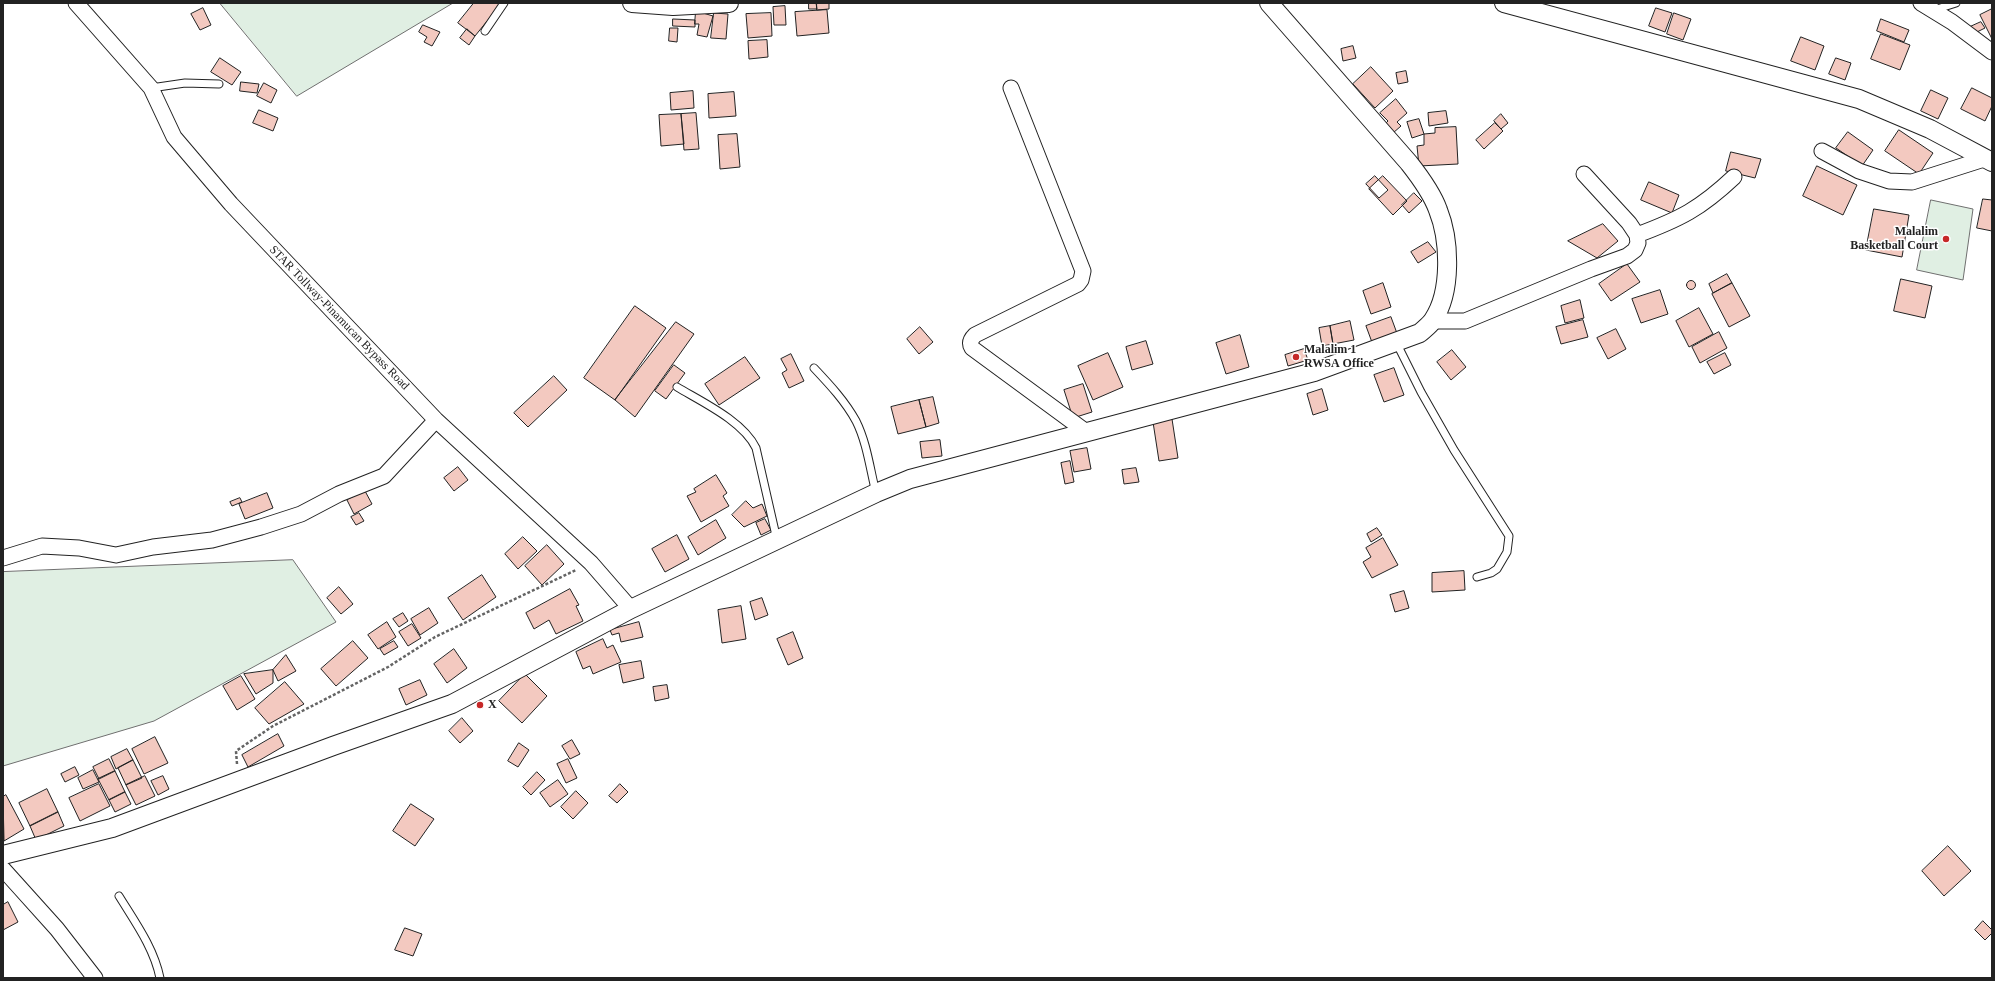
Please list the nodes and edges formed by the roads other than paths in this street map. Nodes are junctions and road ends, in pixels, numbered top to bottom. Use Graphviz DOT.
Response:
graph roads {
  1 [pos="76,3"];
  2 [pos="504,3"];
  3 [pos="632,3"];
  4 [pos="729,3"];
  5 [pos="1269,3"];
  6 [pos="1504,3"];
  7 [pos="1956,3"];
  8 [pos="1927,6"];
  9 [pos="485,31"];
  10 [pos="1992,52"];
  11 [pos="219,84"];
  12 [pos="151,88"];
  13 [pos="1011,88"];
  14 [pos="1822,151"];
  15 [pos="1988,160"];
  16 [pos="1584,174"];
  17 [pos="1734,177"];
  18 [pos="1637,235"];
  19 [pos="1433,321"];
  20 [pos="1396,342"];
  21 [pos="814,368"];
  22 [pos="677,387"];
  23 [pos="436,420"];
  24 [pos="1085,431"];
  25 [pos="876,493"];
  26 [pos="777,540"];
  27 [pos="3,558"];
  28 [pos="1477,577"];
  29 [pos="631,608"];
  30 [pos="3,855"];
  31 [pos="3,869"];
  32 [pos="119,896"];
  33 [pos="95,978"];
  34 [pos="160,978"];
  1 -- 12 [label="street, STAR Tollway-Pinamucan Bypass Road"];
  2 -- 9 [label="lane"];
  3 -- 4 [label="street"];
  5 -- 19 [label="street"];
  6 -- 15 [label="street"];
  7 -- 8 [label="lane"];
  8 -- 10 [label="street"];
  11 -- 12 [label="lane"];
  12 -- 23 [label="street, STAR Tollway-Pinamucan Bypass Road"];
  13 -- 24 [label="street"];
  14 -- 15 [label="street"];
  16 -- 18 [label="street"];
  17 -- 18 [label="street"];
  18 -- 19 [label="street"];
  19 -- 20 [label="street"];
  20 -- 24 [label="street"];
  20 -- 28 [label="lane"];
  21 -- 25 [label="lane"];
  22 -- 26 [label="lane"];
  23 -- 27 [label="street"];
  23 -- 29 [label="street, STAR Tollway-Pinamucan Bypass Road"];
  24 -- 25 [label="street"];
  25 -- 26 [label="street"];
  26 -- 29 [label="street"];
  29 -- 30 [label="street"];
  31 -- 33 [label="street"];
  32 -- 34 [label="lane"];
}
